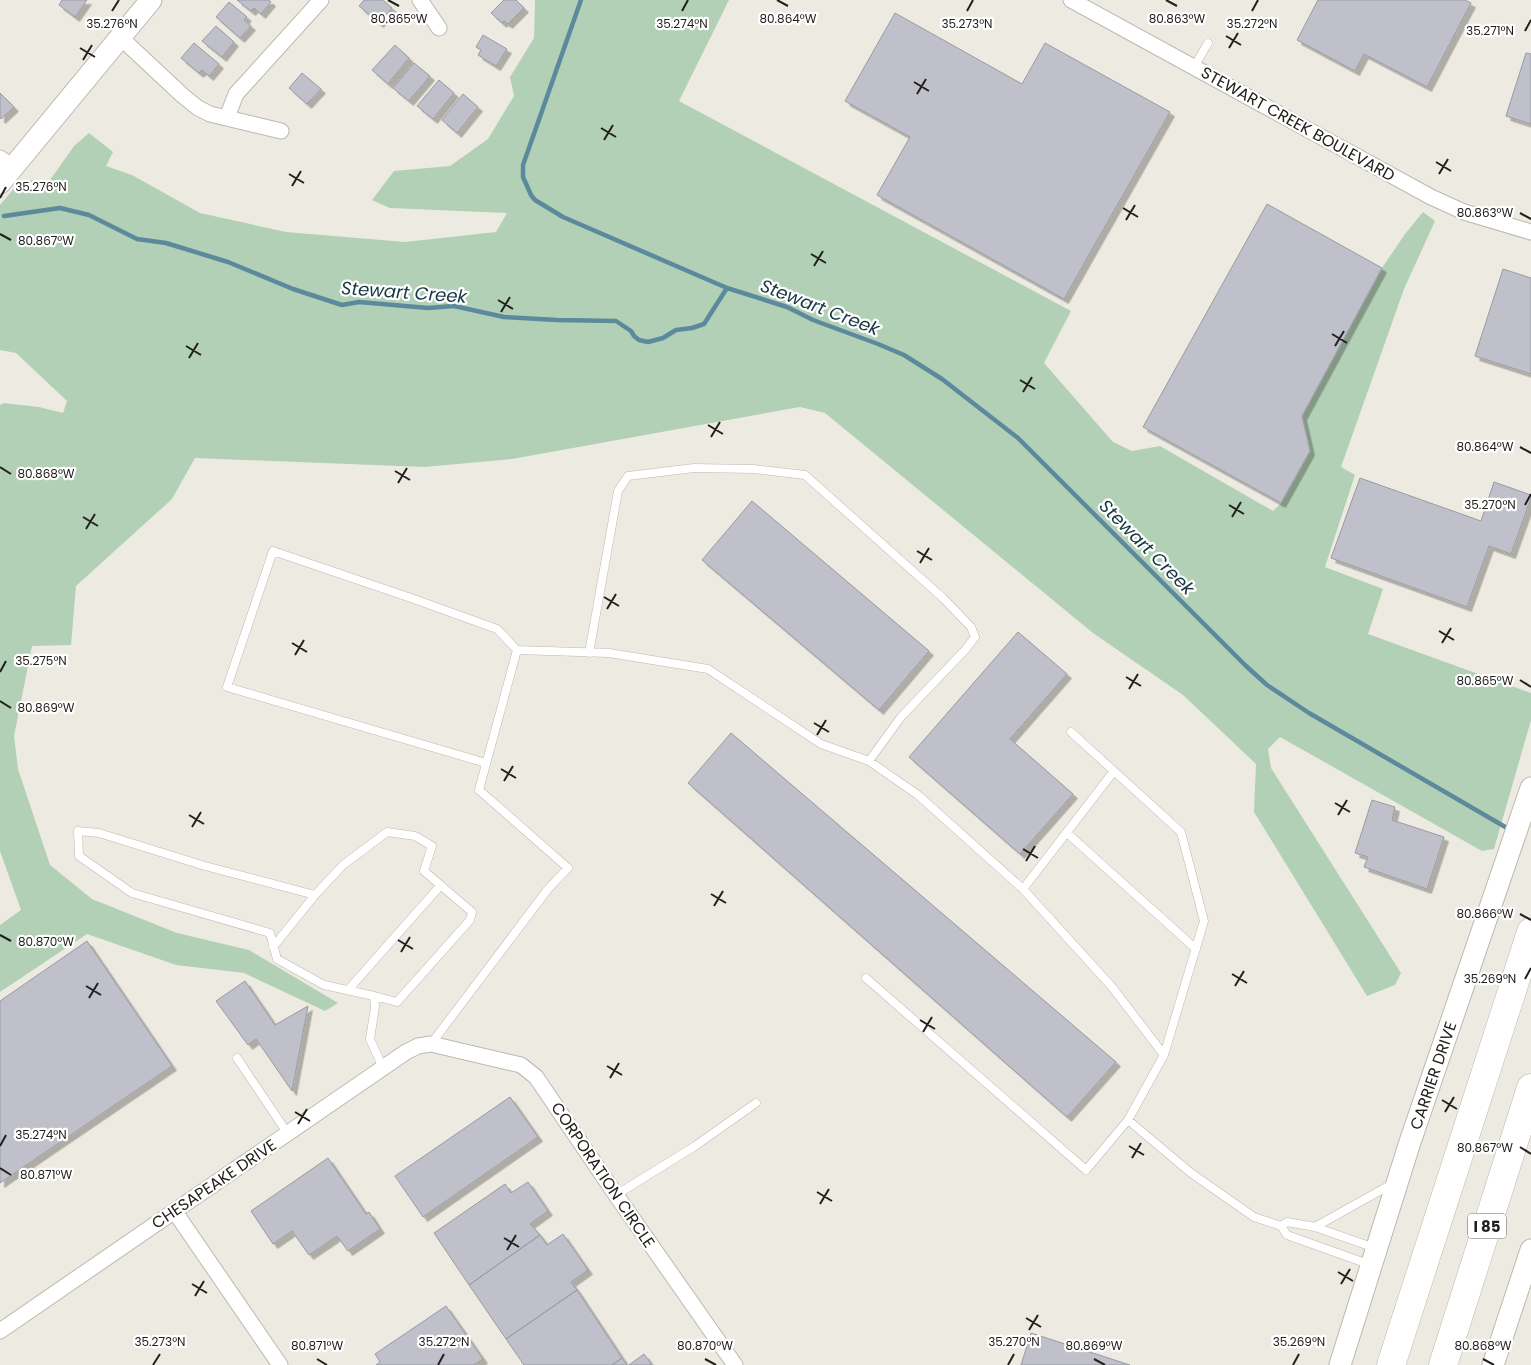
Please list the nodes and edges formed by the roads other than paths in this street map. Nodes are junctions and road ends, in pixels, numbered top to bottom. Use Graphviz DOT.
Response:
graph roads {
  1 [pos="150,0"];
  2 [pos="321,0"];
  3 [pos="420,0"];
  4 [pos="1072,0"];
  5 [pos="439,28"];
  6 [pos="120,37"];
  7 [pos="1208,43"];
  8 [pos="1194,67"];
  9 [pos="227,117"];
  10 [pos="281,131"];
  11 [pos="4,169"];
  12 [pos="1531,232"];
  13 [pos="517,650"];
  14 [pos="589,653"];
  15 [pos="1071,732"];
  16 [pos="868,761"];
  17 [pos="486,763"];
  18 [pos="1114,771"];
  19 [pos="1531,788"];
  20 [pos="1067,832"];
  21 [pos="440,886"];
  22 [pos="1023,889"];
  23 [pos="315,895"];
  24 [pos="1531,932"];
  25 [pos="273,947"];
  26 [pos="1196,949"];
  27 [pos="866,978"];
  28 [pos="348,990"];
  29 [pos="374,996"];
  30 [pos="431,1044"];
  31 [pos="1164,1056"];
  32 [pos="237,1058"];
  33 [pos="383,1068"];
  34 [pos="1531,1088"];
  35 [pos="756,1103"];
  36 [pos="1128,1120"];
  37 [pos="288,1134"];
  38 [pos="1398,1181"];
  39 [pos="616,1195"];
  40 [pos="175,1212"];
  41 [pos="1281,1226"];
  42 [pos="1315,1227"];
  43 [pos="1531,1250"];
  44 [pos="1374,1257"];
  45 [pos="0,1331"];
  46 [pos="280,1365"];
  47 [pos="735,1365"];
  48 [pos="1340,1365"];
  49 [pos="1391,1365"];
  50 [pos="1443,1365"];
  51 [pos="1494,1365"];
  1 -- 6 [label="street"];
  2 -- 9 [label="street"];
  3 -- 5 [label="street"];
  4 -- 8 [label="street, STEWART CREEK BOULEVARD"];
  6 -- 9 [label="street"];
  6 -- 11 [label="street"];
  7 -- 8 [label="lane"];
  8 -- 12 [label="street, STEWART CREEK BOULEVARD"];
  9 -- 10 [label="street"];
  13 -- 14 [label="lane"];
  13 -- 17 [label="lane"];
  13 -- 17 [label="lane"];
  14 -- 16 [label="lane"];
  14 -- 16 [label="lane"];
  15 -- 18 [label="lane"];
  16 -- 22 [label="lane"];
  17 -- 30 [label="lane"];
  18 -- 20 [label="lane"];
  18 -- 26 [label="lane"];
  19 -- 38 [label="street, CARRIER DRIVE"];
  20 -- 22 [label="lane"];
  20 -- 26 [label="lane"];
  21 -- 23 [label="lane"];
  21 -- 28 [label="lane"];
  21 -- 29 [label="lane"];
  22 -- 31 [label="lane"];
  23 -- 25 [label="lane"];
  23 -- 25 [label="lane"];
  24 -- 49 [label="highway"];
  25 -- 28 [label="lane"];
  26 -- 31 [label="lane"];
  27 -- 36 [label="lane"];
  28 -- 29 [label="lane"];
  29 -- 33 [label="lane"];
  30 -- 33 [label="street, CHESAPEAKE DRIVE"];
  30 -- 39 [label="street, CORPORATION CIRCLE"];
  31 -- 36 [label="lane"];
  32 -- 37 [label="lane"];
  33 -- 37 [label="street, CHESAPEAKE DRIVE"];
  34 -- 50 [label="highway, I 85"];
  35 -- 39 [label="lane"];
  36 -- 41 [label="lane"];
  37 -- 40 [label="street, CHESAPEAKE DRIVE"];
  38 -- 42 [label="lane"];
  38 -- 44 [label="street, CARRIER DRIVE"];
  39 -- 47 [label="street, CORPORATION CIRCLE"];
  40 -- 45 [label="street, CHESAPEAKE DRIVE"];
  40 -- 46 [label="street"];
  41 -- 42 [label="lane"];
  41 -- 44 [label="lane"];
  42 -- 44 [label="lane"];
  43 -- 51 [label="street"];
  44 -- 48 [label="street, CARRIER DRIVE"];
}
